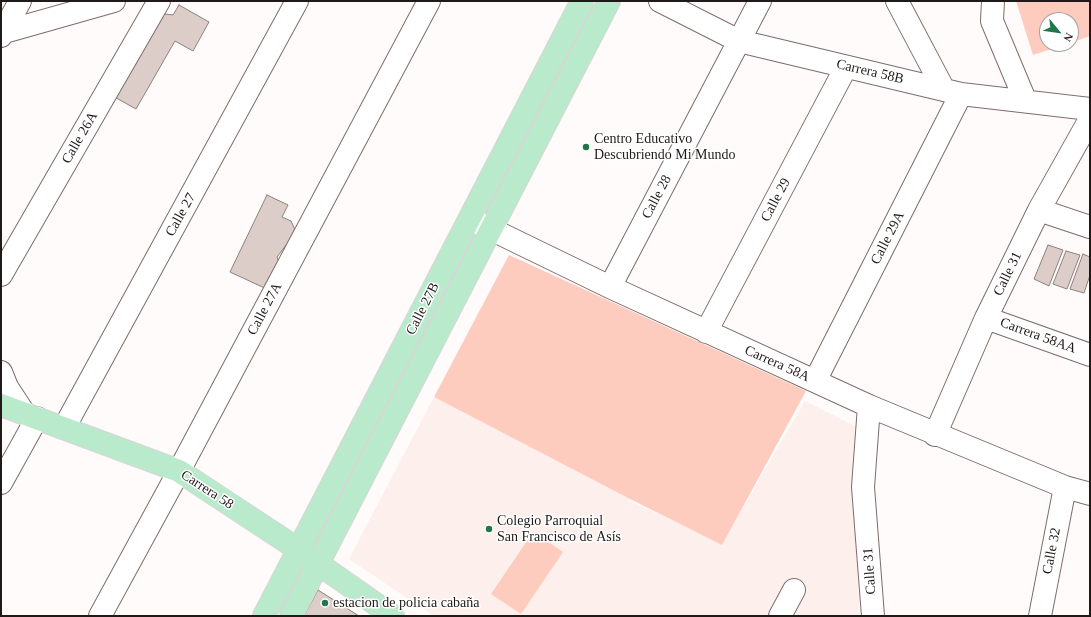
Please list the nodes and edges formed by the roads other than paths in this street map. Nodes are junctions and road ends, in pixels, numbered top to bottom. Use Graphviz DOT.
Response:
graph roads {
  1 [pos="20,1"];
  2 [pos="114,1"];
  3 [pos="159,1"];
  4 [pos="297,1"];
  5 [pos="429,1"];
  6 [pos="582,1"];
  7 [pos="609,1"];
  8 [pos="660,1"];
  9 [pos="760,1"];
  10 [pos="897,1"];
  11 [pos="993,1"];
  12 [pos="2,34"];
  13 [pos="739,41"];
  14 [pos="846,67"];
  15 [pos="952,92"];
  16 [pos="1025,100"];
  17 [pos="1090,109"];
  18 [pos="1090,119"];
  19 [pos="1039,210"];
  20 [pos="470,219"];
  21 [pos="1090,227"];
  22 [pos="490,229"];
  23 [pos="1,274"];
  24 [pos="610,287"];
  25 [pos="986,318"];
  26 [pos="706,332"];
  27 [pos="1090,355"];
  28 [pos="1,372"];
  29 [pos="815,381"];
  30 [pos="1,405"];
  31 [pos="869,406"];
  32 [pos="30,415"];
  33 [pos="64,428"];
  34 [pos="935,435"];
  35 [pos="179,471"];
  36 [pos="1,483"];
  37 [pos="1065,487"];
  38 [pos="1090,494"];
  39 [pos="298,550"];
  40 [pos="318,564"];
  41 [pos="794,590"];
  42 [pos="100,616"];
  43 [pos="264,616"];
  44 [pos="291,616"];
  45 [pos="393,616"];
  46 [pos="780,616"];
  47 [pos="873,616"];
  48 [pos="1040,616"];
  1 -- 12 [label="street"];
  2 -- 12 [label="street"];
  3 -- 23 [label="street, Calle 26A"];
  4 -- 33 [label="street, Calle 27"];
  5 -- 35 [label="street, Calle 27A"];
  6 -- 20 [label="main road, Calle 27B"];
  7 -- 22 [label="main road, Calle 27B"];
  8 -- 13 [label="street, Carrera 58B"];
  9 -- 13 [label="street, Calle 28"];
  10 -- 15 [label="street"];
  11 -- 16 [label="street"];
  13 -- 14 [label="street, Carrera 58B"];
  13 -- 24 [label="street, Calle 28"];
  14 -- 15 [label="street, Carrera 58B"];
  14 -- 26 [label="street, Calle 29"];
  15 -- 16 [label="street, Carrera 58B"];
  15 -- 29 [label="street, Calle 29A"];
  16 -- 17 [label="street, Carrera 58B"];
  18 -- 19 [label="street, Calle 31"];
  19 -- 21 [label="street"];
  19 -- 25 [label="street, Calle 31"];
  20 -- 22 [label="street, Carrera 58A"];
  20 -- 39 [label="main road, Calle 27B"];
  22 -- 24 [label="street, Carrera 58A"];
  22 -- 40 [label="main road, Calle 27B"];
  24 -- 26 [label="street, Carrera 58A"];
  25 -- 27 [label="street, Carrera 58AA"];
  25 -- 34 [label="street, Calle 31"];
  26 -- 29 [label="street, Carrera 58A"];
  28 -- 32 [label="street"];
  29 -- 31 [label="street, Carrera 58A"];
  30 -- 32 [label="main road, Carrera 58"];
  31 -- 34 [label="street, Carrera 58A"];
  31 -- 47 [label="street, Calle 31"];
  32 -- 33 [label="main road, Carrera 58"];
  32 -- 36 [label="street"];
  33 -- 35 [label="main road, Carrera 58"];
  34 -- 37 [label="street, Carrera 58A"];
  35 -- 39 [label="main road, Carrera 58"];
  35 -- 42 [label="street, Calle 27A"];
  37 -- 38 [label="street, Carrera 58A"];
  37 -- 48 [label="street, Calle 32"];
  39 -- 40 [label="main road, Carrera 58"];
  39 -- 43 [label="main road, Calle 27B"];
  40 -- 44 [label="main road, Calle 27B"];
  40 -- 45 [label="main road, Carrera 58"];
  41 -- 46 [label="street"];
}
